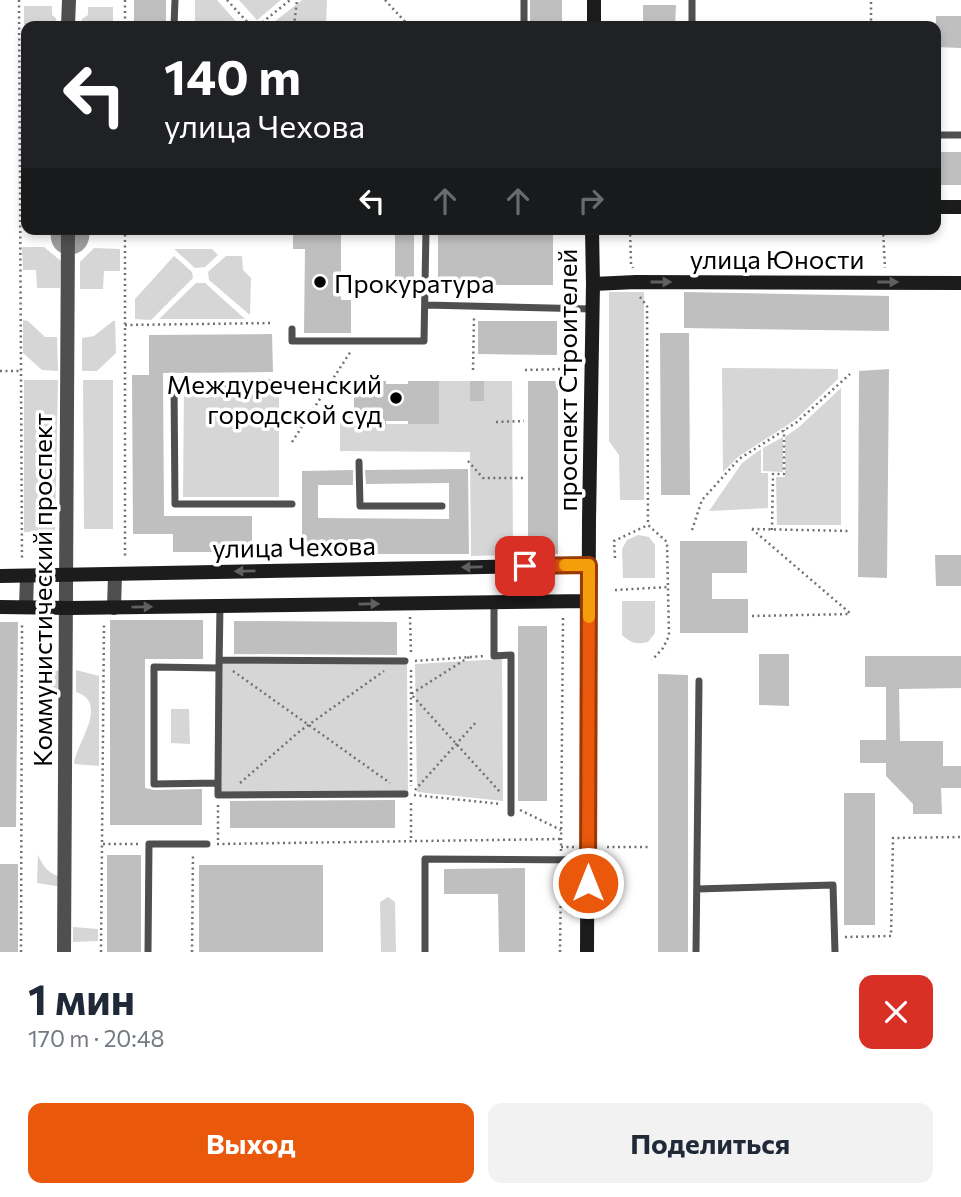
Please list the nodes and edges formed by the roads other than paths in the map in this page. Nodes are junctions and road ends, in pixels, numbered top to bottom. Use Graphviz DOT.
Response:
graph roads {
  1 [pos="69,0"];
  2 [pos="175,0"];
  3 [pos="524,0"];
  4 [pos="594,0"];
  5 [pos="692,0"];
  6 [pos="68,21"];
  7 [pos="174,21"];
  8 [pos="524,21"];
  9 [pos="594,21"];
  10 [pos="692,21"];
  11 [pos="941,135"];
  12 [pos="961,135"];
  13 [pos="941,207"];
  14 [pos="961,208"];
  15 [pos="68,235"];
  16 [pos="426,235"];
  17 [pos="592,235"];
  18 [pos="961,283"];
  19 [pos="593,284"];
  20 [pos="425,305"];
  21 [pos="591,309"];
  22 [pos="292,329"];
  23 [pos="292,383"];
  24 [pos="359,462"];
  25 [pos="292,504"];
  26 [pos="442,506"];
  27 [pos="589,565"];
  28 [pos="120,569"];
  29 [pos="66,575"];
  30 [pos="0,576"];
  31 [pos="24,576"];
  32 [pos="589,601"];
  33 [pos="494,602"];
  34 [pos="220,606"];
  35 [pos="0,607"];
  36 [pos="24,607"];
  37 [pos="66,608"];
  38 [pos="109,608"];
  39 [pos="404,661"];
  40 [pos="219,664"];
  41 [pos="699,681"];
  42 [pos="218,783"];
  43 [pos="408,795"];
  44 [pos="511,809"];
  45 [pos="207,844"];
  46 [pos="585,854"];
  47 [pos="697,889"];
  48 [pos="64,952"];
  49 [pos="148,952"];
  50 [pos="425,952"];
  51 [pos="587,952"];
  52 [pos="696,952"];
  53 [pos="835,952"];
  1 -- 6 [label="street"];
  2 -- 7 [label="lane"];
  3 -- 8 [label="lane"];
  4 -- 9 [label="street"];
  5 -- 10 [label="lane"];
  11 -- 12 [label="lane"];
  13 -- 14 [label="street"];
  15 -- 29 [label="street, Коммунистический проспект"];
  16 -- 20 [label="lane"];
  17 -- 19 [label="street, проспект Строителей"];
  19 -- 18 [label="street, улица Юности, one-way"];
  19 -- 21 [label="street, проспект Строителей"];
  20 -- 21 [label="lane"];
  20 -- 22 [label="lane"];
  21 -- 27 [label="street, проспект Строителей"];
  23 -- 25 [label="lane"];
  24 -- 26 [label="lane"];
  27 -- 28 [label="street, улица Чехова, one-way"];
  27 -- 32 [label="street, проспект Строителей"];
  28 -- 29 [label="street, улица Чехова"];
  28 -- 38 [label="street"];
  29 -- 31 [label="street, улица Чехова"];
  29 -- 37 [label="street, Коммунистический проспект"];
  30 -- 31 [label="street, улица Чехова"];
  31 -- 36 [label="street"];
  32 -- 33 [label="street"];
  32 -- 46 [label="street, проспект Строителей"];
  34 -- 33 [label="street, one-way"];
  33 -- 44 [label="lane"];
  38 -- 34 [label="street, one-way"];
  34 -- 40 [label="lane"];
  35 -- 36 [label="street"];
  36 -- 37 [label="street"];
  37 -- 38 [label="street"];
  37 -- 48 [label="street, Коммунистический проспект"];
  39 -- 40 [label="lane"];
  40 -- 42 [label="lane"];
  40 -- 42 [label="lane"];
  41 -- 47 [label="lane"];
  42 -- 43 [label="lane"];
  45 -- 49 [label="lane"];
  46 -- 50 [label="lane"];
  46 -- 51 [label="street, проспект Строителей"];
  47 -- 52 [label="lane"];
  47 -- 53 [label="lane"];
}
